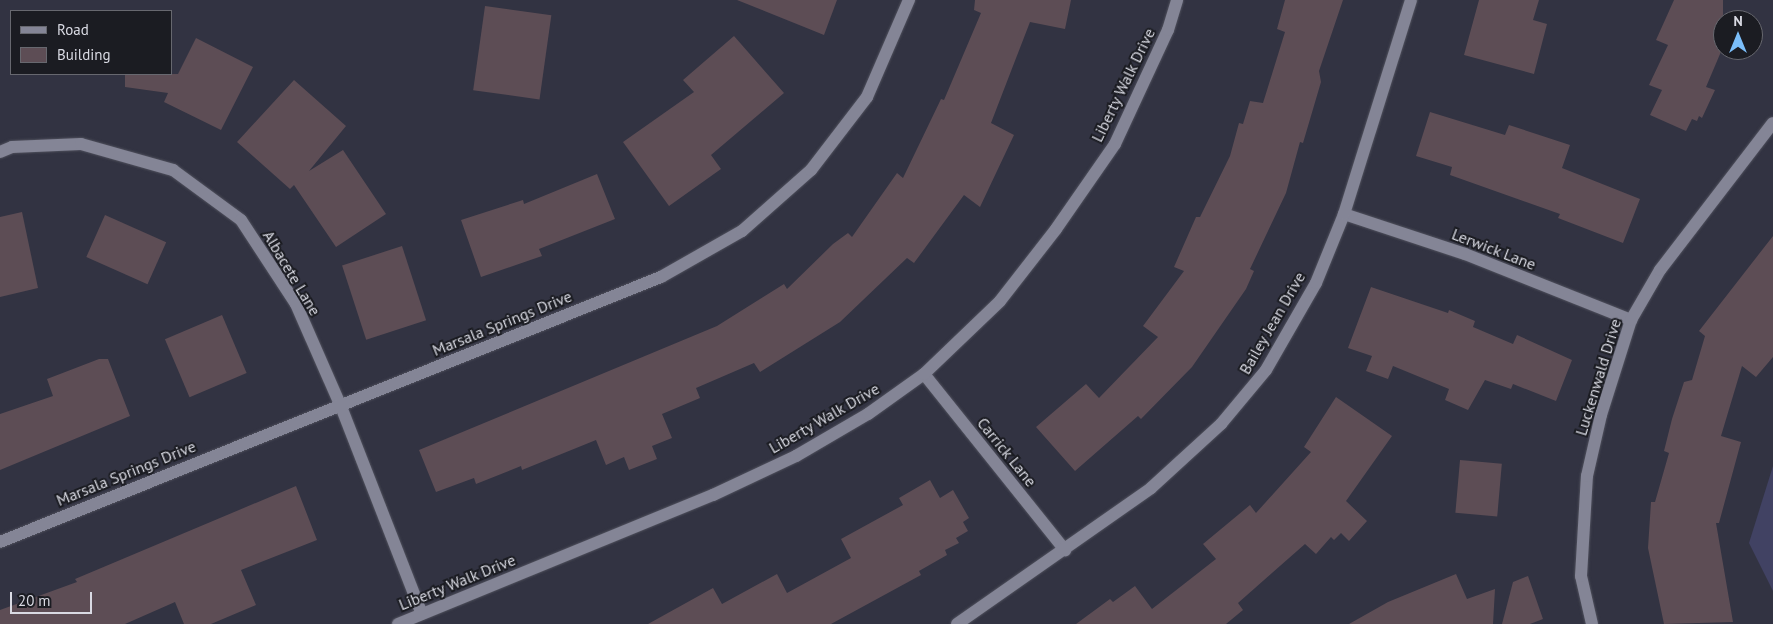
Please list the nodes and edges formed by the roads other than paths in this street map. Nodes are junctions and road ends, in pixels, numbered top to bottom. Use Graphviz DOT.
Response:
graph roads {
  1 [pos="909,0"];
  2 [pos="1177,0"];
  3 [pos="1411,0"];
  4 [pos="1773,123"];
  5 [pos="0,152"];
  6 [pos="1344,214"];
  7 [pos="1631,320"];
  8 [pos="924,374"];
  9 [pos="340,404"];
  10 [pos="0,542"];
  11 [pos="1065,550"];
  12 [pos="422,614"];
  13 [pos="398,624"];
  14 [pos="957,624"];
  15 [pos="1592,624"];
  1 -- 9 [label="street, Marsala Springs Drive"];
  2 -- 8 [label="street, Liberty Walk Drive"];
  3 -- 6 [label="street, Bailey Jean Drive"];
  4 -- 7 [label="street, Luckenwald Drive"];
  5 -- 9 [label="street, Albacete Lane"];
  6 -- 7 [label="street, Lerwick Lane"];
  6 -- 11 [label="street, Bailey Jean Drive"];
  7 -- 15 [label="street, Luckenwald Drive"];
  8 -- 11 [label="street, Carrick Lane"];
  8 -- 12 [label="street, Liberty Walk Drive"];
  9 -- 10 [label="street, Marsala Springs Drive"];
  9 -- 12 [label="street, Albacete Lane"];
  11 -- 14 [label="street, Bailey Jean Drive"];
  12 -- 13 [label="street, Liberty Walk Drive"];
}
